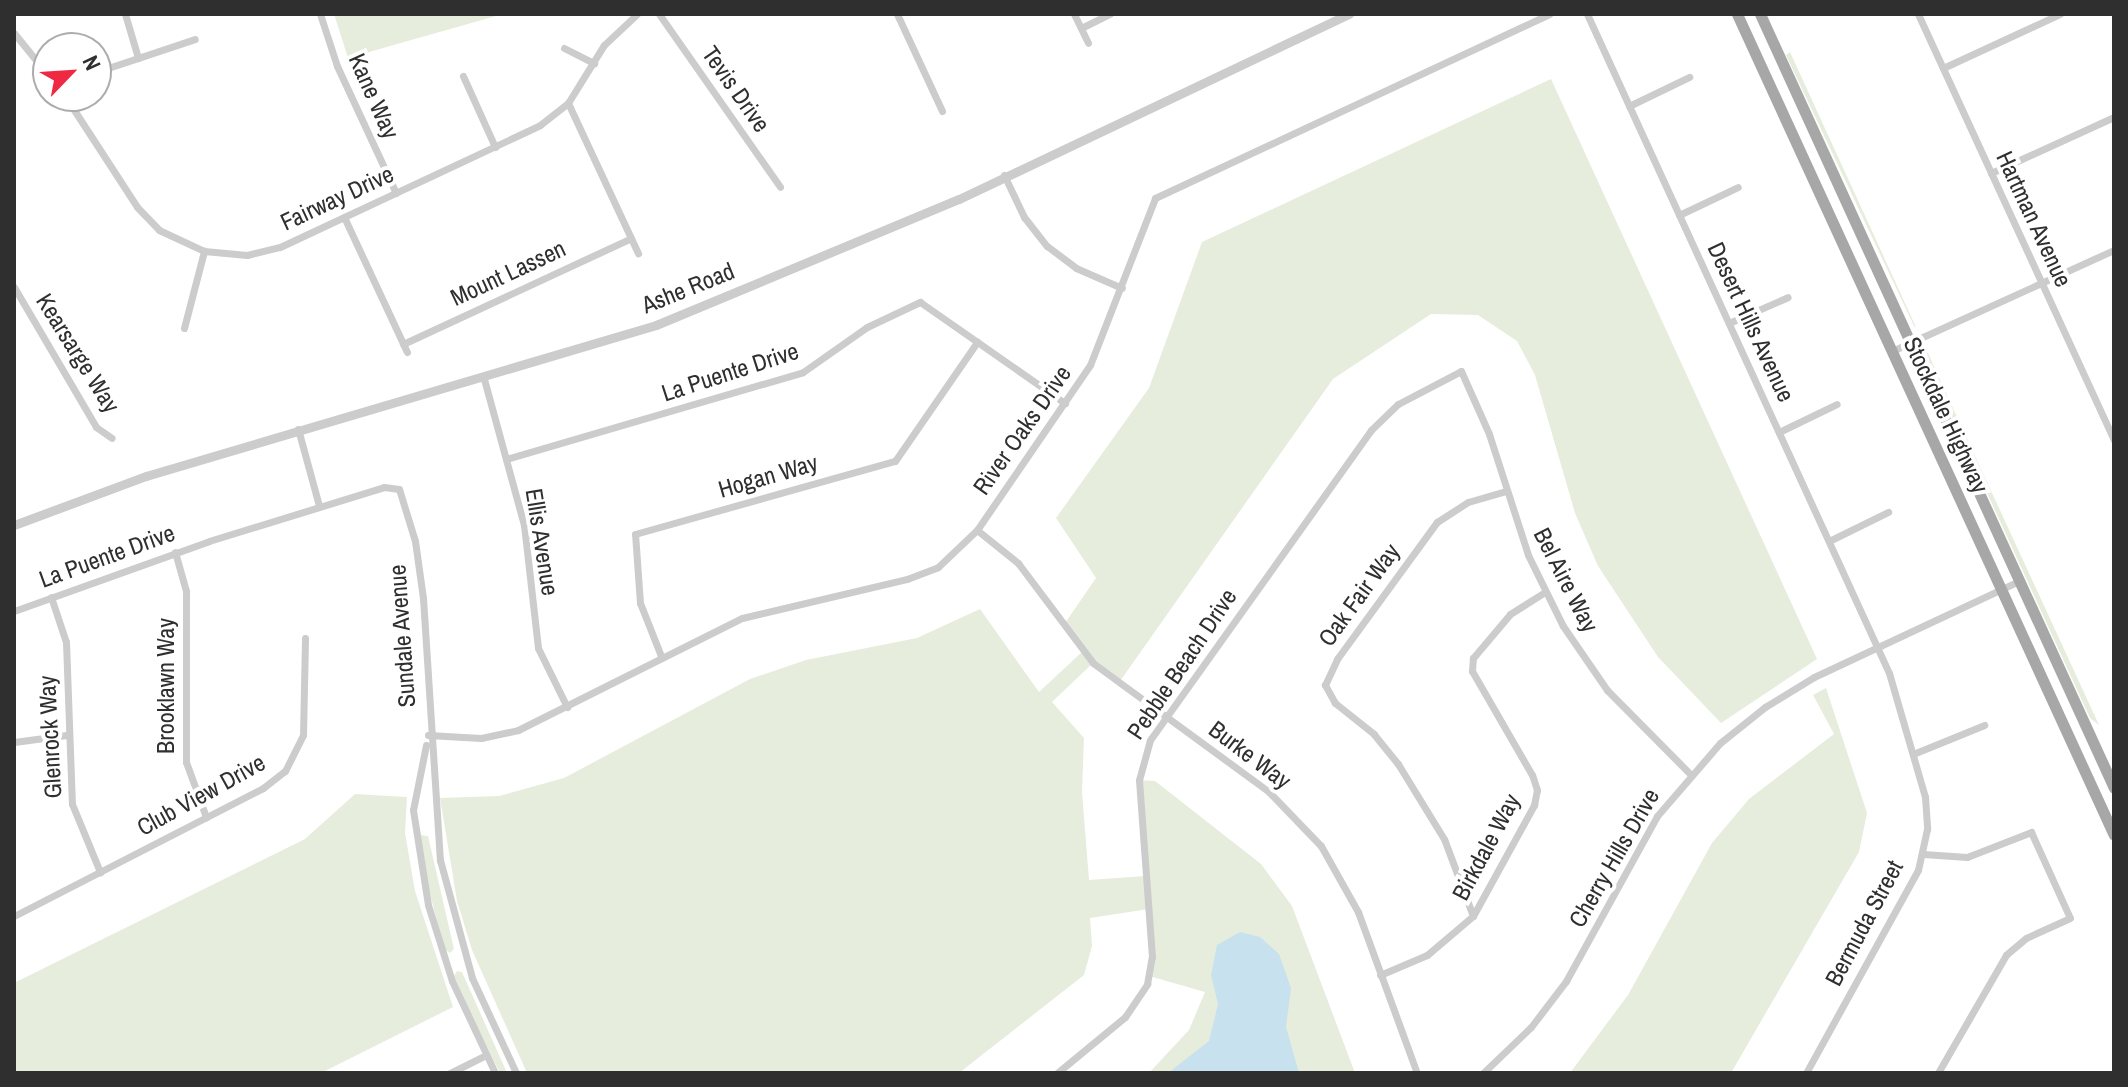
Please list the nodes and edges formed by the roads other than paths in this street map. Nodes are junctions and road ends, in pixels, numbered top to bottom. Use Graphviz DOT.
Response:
graph roads {
  1 [pos="125,14"];
  2 [pos="320,14"];
  3 [pos="637,14"];
  4 [pos="659,14"];
  5 [pos="897,14"];
  6 [pos="1074,14"];
  7 [pos="1110,14"];
  8 [pos="1349,14"];
  9 [pos="1549,14"];
  10 [pos="1587,14"];
  11 [pos="1737,14"];
  12 [pos="1760,14"];
  13 [pos="1918,14"];
  14 [pos="2060,14"];
  15 [pos="1081,28"];
  16 [pos="14,33"];
  17 [pos="195,39"];
  18 [pos="1088,43"];
  19 [pos="564,48"];
  20 [pos="32,55"];
  21 [pos="138,58"];
  22 [pos="594,63"];
  23 [pos="112,67"];
  24 [pos="1943,68"];
  25 [pos="463,76"];
  26 [pos="1689,77"];
  27 [pos="568,103"];
  28 [pos="1629,106"];
  29 [pos="942,111"];
  30 [pos="76,112"];
  31 [pos="2114,117"];
  32 [pos="495,147"];
  33 [pos="1991,173"];
  34 [pos="1004,175"];
  35 [pos="780,187"];
  36 [pos="1738,187"];
  37 [pos="396,193"];
  38 [pos="1679,215"];
  39 [pos="344,217"];
  40 [pos="631,238"];
  41 [pos="2114,250"];
  42 [pos="204,251"];
  43 [pos="638,253"];
  44 [pos="2042,283"];
  45 [pos="1122,288"];
  46 [pos="15,289"];
  47 [pos="1788,297"];
  48 [pos="1729,323"];
  49 [pos="184,328"];
  50 [pos="977,342"];
  51 [pos="1910,343"];
  52 [pos="1892,351"];
  53 [pos="1461,371"];
  54 [pos="484,379"];
  55 [pos="1065,403"];
  56 [pos="1837,404"];
  57 [pos="298,429"];
  58 [pos="1779,432"];
  59 [pos="112,438"];
  60 [pos="2114,440"];
  61 [pos="506,459"];
  62 [pos="399,489"];
  63 [pos="1506,491"];
  64 [pos="319,506"];
  65 [pos="1888,512"];
  66 [pos="14,525"];
  67 [pos="977,530"];
  68 [pos="1829,541"];
  69 [pos="175,552"];
  70 [pos="2019,581"];
  71 [pos="2001,589"];
  72 [pos="1545,592"];
  73 [pos="51,597"];
  74 [pos="14,611"];
  75 [pos="305,638"];
  76 [pos="1878,647"];
  77 [pos="661,656"];
  78 [pos="567,707"];
  79 [pos="1166,718"];
  80 [pos="1984,725"];
  81 [pos="67,735"];
  82 [pos="428,735"];
  83 [pos="14,742"];
  84 [pos="1913,754"];
  85 [pos="1690,774"];
  86 [pos="2114,788"];
  87 [pos="206,817"];
  88 [pos="2114,835"];
  89 [pos="1923,854"];
  90 [pos="100,872"];
  91 [pos="14,916"];
  92 [pos="1473,916"];
  93 [pos="464,956"];
  94 [pos="446,963"];
  95 [pos="1380,975"];
  96 [pos="486,1055"];
  97 [pos="450,1073"];
  98 [pos="495,1073"];
  99 [pos="516,1073"];
  100 [pos="1057,1073"];
  101 [pos="1417,1073"];
  102 [pos="1483,1073"];
  103 [pos="1806,1073"];
  104 [pos="1938,1073"];
  1 -- 21 [label="street"];
  2 -- 37 [label="street, Kane Way"];
  3 -- 22 [label="street, Fairway Drive"];
  4 -- 35 [label="street, Tevis Drive"];
  5 -- 29 [label="street"];
  6 -- 15 [label="street"];
  7 -- 15 [label="street"];
  8 -- 34 [label="street, Ashe Road"];
  9 -- 45 [label="street, River Oaks Drive"];
  10 -- 28 [label="street, Desert Hills Avenue"];
  11 -- 52 [label="main road, Stockdale Highway"];
  12 -- 51 [label="main road, Stockdale Highway"];
  13 -- 24 [label="street, Hartman Avenue"];
  14 -- 24 [label="street"];
  15 -- 18 [label="street"];
  16 -- 20 [label="street"];
  17 -- 21 [label="street"];
  19 -- 22 [label="street"];
  21 -- 23 [label="street"];
  22 -- 27 [label="street, Fairway Drive"];
  24 -- 33 [label="street, Hartman Avenue"];
  25 -- 32 [label="street"];
  26 -- 28 [label="street"];
  27 -- 32 [label="street, Fairway Drive"];
  27 -- 40 [label="street"];
  28 -- 38 [label="street, Desert Hills Avenue"];
  30 -- 42 [label="street, Fairway Drive"];
  31 -- 33 [label="street"];
  32 -- 37 [label="street, Fairway Drive"];
  33 -- 44 [label="street, Hartman Avenue"];
  34 -- 45 [label="street"];
  34 -- 54 [label="street, Ashe Road"];
  36 -- 38 [label="street"];
  37 -- 39 [label="street, Fairway Drive"];
  38 -- 48 [label="street, Desert Hills Avenue"];
  39 -- 40 [label="street, Mount Lassen"];
  39 -- 42 [label="street, Fairway Drive"];
  40 -- 43 [label="street"];
  41 -- 44 [label="street"];
  42 -- 49 [label="street"];
  44 -- 51 [label="street"];
  44 -- 60 [label="street, Hartman Avenue"];
  45 -- 55 [label="street, River Oaks Drive"];
  46 -- 59 [label="street, Kearsarge Way"];
  47 -- 48 [label="street"];
  48 -- 58 [label="street, Desert Hills Avenue"];
  50 -- 55 [label="street, La Puente Drive"];
  50 -- 61 [label="street, La Puente Drive"];
  50 -- 77 [label="street, Hogan Way"];
  51 -- 52 [label="street"];
  51 -- 70 [label="main road, Stockdale Highway"];
  52 -- 71 [label="main road, Stockdale Highway"];
  53 -- 63 [label="street, Bel Aire Way"];
  53 -- 79 [label="street, Pebble Beach Drive"];
  54 -- 57 [label="street, Ashe Road"];
  54 -- 61 [label="street, Ellis Avenue"];
  55 -- 67 [label="street, River Oaks Drive"];
  56 -- 58 [label="street"];
  57 -- 64 [label="street"];
  57 -- 66 [label="street, Ashe Road"];
  58 -- 68 [label="street, Desert Hills Avenue"];
  61 -- 78 [label="street, Ellis Avenue"];
  62 -- 64 [label="street, La Puente Drive"];
  62 -- 82 [label="street, Sundale Avenue"];
  63 -- 72 [label="street, Bel Aire Way"];
  63 -- 92 [label="street, Oak Fair Way"];
  64 -- 69 [label="street, La Puente Drive"];
  65 -- 68 [label="street"];
  67 -- 77 [label="street, River Oaks Drive"];
  67 -- 79 [label="street, Burke Way"];
  68 -- 76 [label="street, Desert Hills Avenue"];
  69 -- 73 [label="street, La Puente Drive"];
  69 -- 87 [label="street, Brooklawn Way"];
  70 -- 71 [label="street, Cherry Hills Drive"];
  70 -- 86 [label="main road, Stockdale Highway"];
  71 -- 76 [label="street, Cherry Hills Drive"];
  71 -- 88 [label="main road, Stockdale Highway"];
  72 -- 85 [label="street, Bel Aire Way"];
  72 -- 92 [label="street, Birkdale Way"];
  73 -- 74 [label="street, La Puente Drive"];
  73 -- 81 [label="street, Glenrock Way"];
  75 -- 87 [label="street, Club View Drive"];
  76 -- 84 [label="street, Bermuda Street"];
  76 -- 85 [label="street, Cherry Hills Drive"];
  77 -- 78 [label="street, River Oaks Drive"];
  78 -- 82 [label="street, River Oaks Drive"];
  79 -- 95 [label="street, Burke Way"];
  79 -- 100 [label="street, Pebble Beach Drive"];
  80 -- 84 [label="street"];
  81 -- 83 [label="street"];
  81 -- 90 [label="street, Glenrock Way"];
  82 -- 93 [label="street, Sundale Avenue"];
  82 -- 94 [label="street, Sundale Avenue"];
  84 -- 89 [label="street, Bermuda Street"];
  85 -- 102 [label="street, Cherry Hills Drive"];
  87 -- 90 [label="street, Club View Drive"];
  89 -- 103 [label="street, Bermuda Street"];
  89 -- 104 [label="street"];
  90 -- 91 [label="street, Club View Drive"];
  92 -- 95 [label="street, Birkdale Way"];
  93 -- 94 [label="street"];
  93 -- 99 [label="street, Sundale Avenue"];
  94 -- 96 [label="street, Sundale Avenue"];
  95 -- 101 [label="street, Burke Way"];
  96 -- 97 [label="street"];
  96 -- 98 [label="street, Sundale Avenue"];
}
